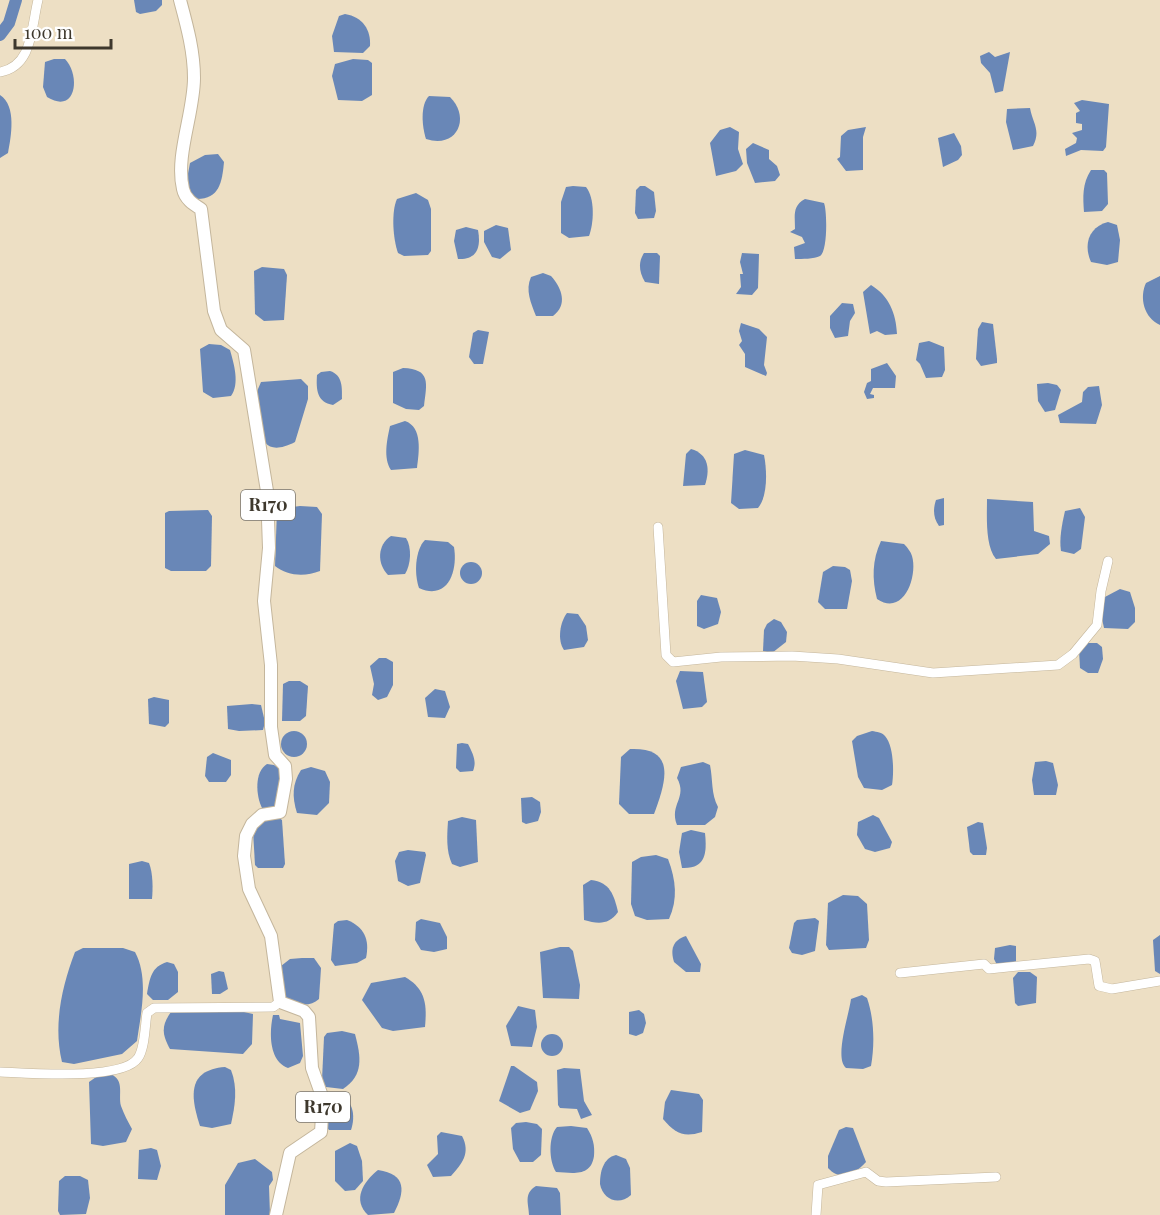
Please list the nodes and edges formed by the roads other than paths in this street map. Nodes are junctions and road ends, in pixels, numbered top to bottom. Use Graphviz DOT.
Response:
graph roads {
  1 [pos="38,0"];
  2 [pos="180,0"];
  3 [pos="0,72"];
  4 [pos="658,527"];
  5 [pos="1108,561"];
  6 [pos="900,973"];
  7 [pos="1160,981"];
  8 [pos="280,1002"];
  9 [pos="0,1072"];
  10 [pos="996,1177"];
  11 [pos="276,1215"];
  12 [pos="816,1215"];
  1 -- 3 [label="street"];
  2 -- 8 [label="main road, R170"];
  4 -- 5 [label="street"];
  6 -- 7 [label="street"];
  8 -- 9 [label="street"];
  8 -- 11 [label="main road, R170"];
  10 -- 12 [label="street"];
}
